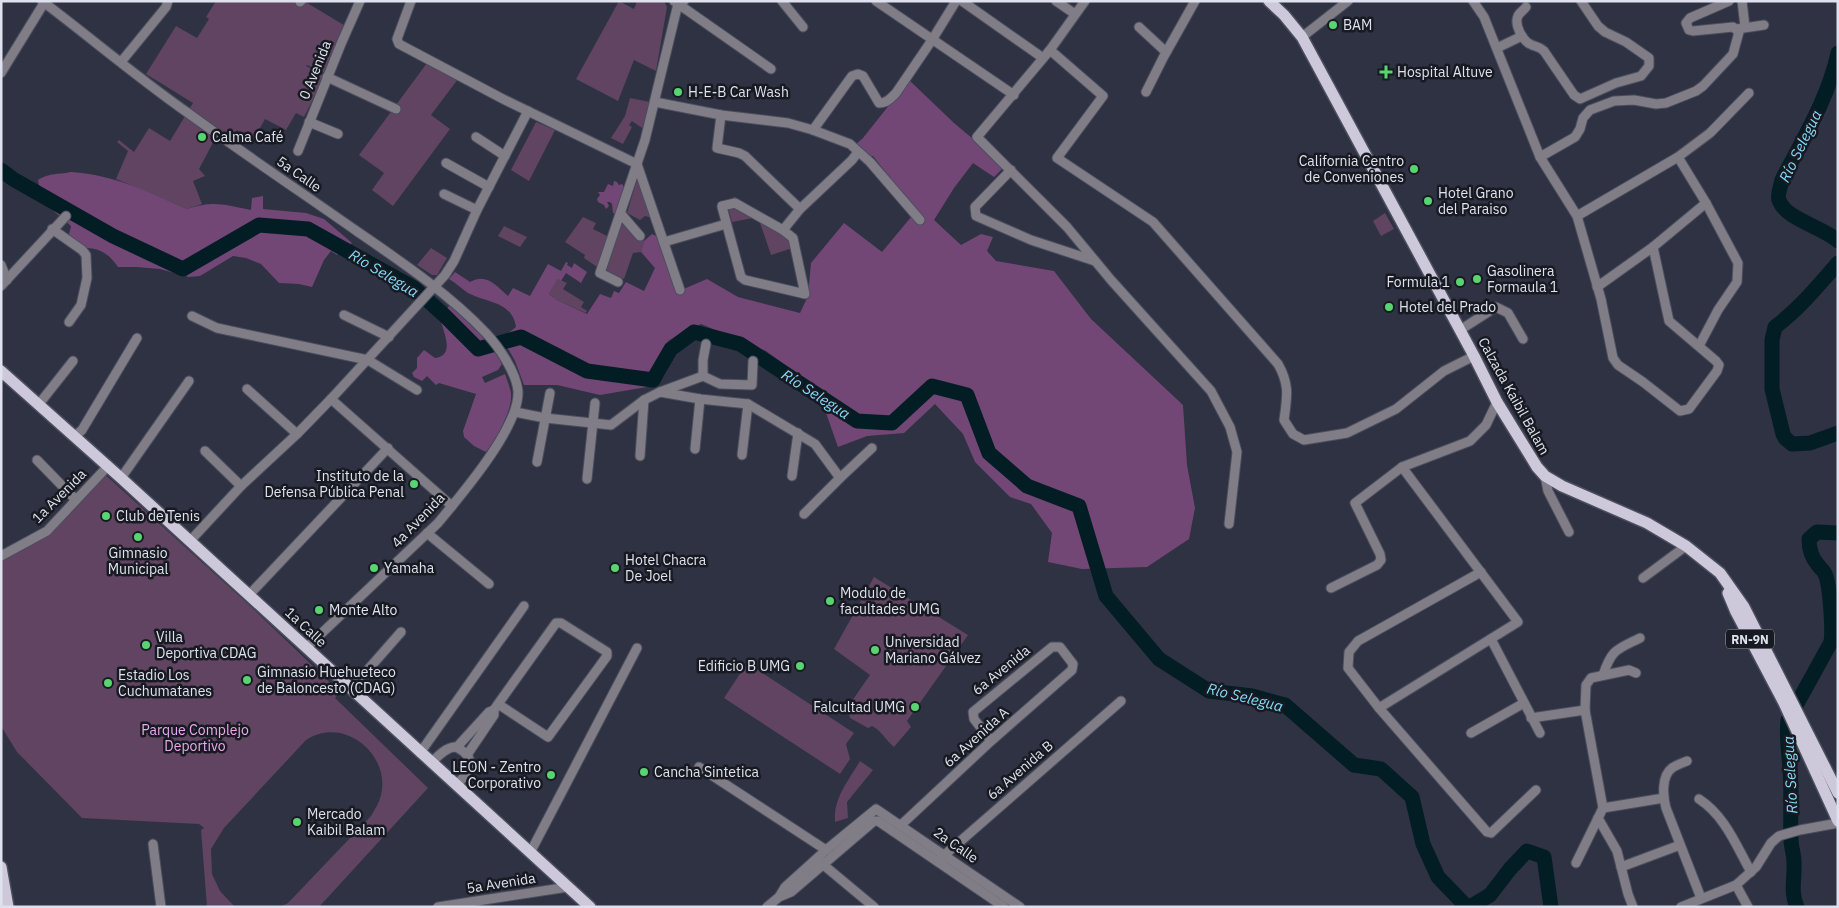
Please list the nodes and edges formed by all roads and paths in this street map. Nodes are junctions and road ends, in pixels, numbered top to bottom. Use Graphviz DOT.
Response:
graph roads {
  1 [pos="168,1"];
  2 [pos="360,1"];
  3 [pos="412,1"];
  4 [pos="782,1"];
  5 [pos="876,1"];
  6 [pos="956,1"];
  7 [pos="962,1"];
  8 [pos="1056,1"];
  9 [pos="1085,1"];
  10 [pos="1195,1"];
  11 [pos="1269,1"];
  12 [pos="1348,1"];
  13 [pos="1473,1"];
  14 [pos="1581,1"];
  15 [pos="1729,1"];
  16 [pos="1742,1"];
  17 [pos="43,2"];
  18 [pos="679,3"];
  19 [pos="1526,7"];
  20 [pos="1075,14"];
  21 [pos="1764,25"];
  22 [pos="803,27"];
  23 [pos="1139,28"];
  24 [pos="1741,28"];
  25 [pos="1522,36"];
  26 [pos="1302,37"];
  27 [pos="932,40"];
  28 [pos="1497,48"];
  29 [pos="1050,50"];
  30 [pos="1166,52"];
  31 [pos="1044,58"];
  32 [pos="121,62"];
  33 [pos="771,69"];
  34 [pos="1,73"];
  35 [pos="327,77"];
  36 [pos="1146,92"];
  37 [pos="1749,93"];
  38 [pos="1014,95"];
  39 [pos="655,102"];
  40 [pos="396,109"];
  41 [pos="528,111"];
  42 [pos="721,116"];
  43 [pos="309,122"];
  44 [pos="813,130"];
  45 [pos="338,134"];
  46 [pos="476,137"];
  47 [pos="298,150"];
  48 [pos="858,152"];
  49 [pos="506,156"];
  50 [pos="1540,156"];
  51 [pos="1678,158"];
  52 [pos="446,162"];
  53 [pos="637,164"];
  54 [pos="1011,170"];
  55 [pos="490,187"];
  56 [pos="444,194"];
  57 [pos="1706,203"];
  58 [pos="800,209"];
  59 [pos="477,210"];
  60 [pos="621,214"];
  61 [pos="66,216"];
  62 [pos="1577,216"];
  63 [pos="920,220"];
  64 [pos="726,224"];
  65 [pos="52,230"];
  66 [pos="783,230"];
  67 [pos="640,236"];
  68 [pos="664,242"];
  69 [pos="1653,247"];
  70 [pos="1095,261"];
  71 [pos="1,265"];
  72 [pos="618,282"];
  73 [pos="4,283"];
  74 [pos="435,286"];
  75 [pos="1597,287"];
  76 [pos="680,290"];
  77 [pos="344,315"];
  78 [pos="192,316"];
  79 [pos="69,322"];
  80 [pos="1460,330"];
  81 [pos="389,336"];
  82 [pos="137,338"];
  83 [pos="1523,339"];
  84 [pos="706,344"];
  85 [pos="1699,346"];
  86 [pos="1474,356"];
  87 [pos="73,360"];
  88 [pos="368,360"];
  89 [pos="754,361"];
  90 [pos="1,371"];
  91 [pos="703,376"];
  92 [pos="189,381"];
  93 [pos="247,388"];
  94 [pos="518,389"];
  95 [pos="417,390"];
  96 [pos="660,392"];
  97 [pos="550,393"];
  98 [pos="331,399"];
  99 [pos="700,399"];
  100 [pos="644,400"];
  101 [pos="595,402"];
  102 [pos="1497,402"];
  103 [pos="39,404"];
  104 [pos="748,404"];
  105 [pos="515,412"];
  106 [pos="545,418"];
  107 [pos="594,424"];
  108 [pos="798,433"];
  109 [pos="297,434"];
  110 [pos="75,436"];
  111 [pos="388,448"];
  112 [pos="872,448"];
  113 [pos="695,449"];
  114 [pos="205,451"];
  115 [pos="742,455"];
  116 [pos="640,456"];
  117 [pos="37,460"];
  118 [pos="537,462"];
  119 [pos="108,466"];
  120 [pos="1402,466"];
  121 [pos="792,476"];
  122 [pos="1545,476"];
  123 [pos="121,478"];
  124 [pos="840,478"];
  125 [pos="587,479"];
  126 [pos="241,486"];
  127 [pos="76,500"];
  128 [pos="452,506"];
  129 [pos="804,514"];
  130 [pos="1229,524"];
  131 [pos="1569,532"];
  132 [pos="427,533"];
  133 [pos="190,541"];
  134 [pos="1686,546"];
  135 [pos="1,556"];
  136 [pos="1481,572"];
  137 [pos="1720,573"];
  138 [pos="1643,578"];
  139 [pos="489,584"];
  140 [pos="1331,588"];
  141 [pos="249,595"];
  142 [pos="524,606"];
  143 [pos="401,632"];
  144 [pos="1640,638"];
  145 [pos="1491,639"];
  146 [pos="306,648"];
  147 [pos="637,648"];
  148 [pos="1072,670"];
  149 [pos="1636,673"];
  150 [pos="1603,675"];
  151 [pos="351,689"];
  152 [pos="1121,701"];
  153 [pos="1524,703"];
  154 [pos="496,707"];
  155 [pos="1379,708"];
  156 [pos="1585,710"];
  157 [pos="1532,718"];
  158 [pos="1800,728"];
  159 [pos="1471,733"];
  160 [pos="1540,733"];
  161 [pos="991,741"];
  162 [pos="457,747"];
  163 [pos="420,753"];
  164 [pos="467,755"];
  165 [pos="1687,761"];
  166 [pos="431,763"];
  167 [pos="699,767"];
  168 [pos="456,785"];
  169 [pos="1536,790"];
  170 [pos="1838,793"];
  171 [pos="1664,798"];
  172 [pos="1699,799"];
  173 [pos="1603,808"];
  174 [pos="1598,818"];
  175 [pos="1838,822"];
  176 [pos="901,825"];
  177 [pos="153,844"];
  178 [pos="1680,844"];
  179 [pos="826,850"];
  180 [pos="530,853"];
  181 [pos="941,858"];
  182 [pos="816,859"];
  183 [pos="1576,863"];
  184 [pos="824,865"];
  185 [pos="1,867"];
  186 [pos="1620,867"];
  187 [pos="1751,872"];
  188 [pos="1736,885"];
  189 [pos="568,887"];
  190 [pos="779,897"];
  191 [pos="1701,898"];
  192 [pos="3,906"];
  193 [pos="161,907"];
  194 [pos="438,907"];
  195 [pos="590,907"];
  196 [pos="767,907"];
  197 [pos="874,907"];
  198 [pos="1004,907"];
  199 [pos="1020,907"];
  200 [pos="1633,907"];
  201 [pos="1682,907"];
  202 [pos="1748,907"];
  1 -- 32 [label="street"];
  2 -- 35 [label="street, 0 Avenida"];
  3 -- 41 [label="street"];
  4 -- 22 [label="street"];
  5 -- 27 [label="street"];
  6 -- 27 [label="street"];
  7 -- 31 [label="street"];
  8 -- 20 [label="street"];
  9 -- 20 [label="street"];
  10 -- 30 [label="street"];
  11 -- 26 [label="main road, Calzada Kaibil Balam / RN-9N"];
  12 -- 26 [label="street"];
  13 -- 28 [label="street"];
  14 -- 25 [label="street"];
  15 -- 24 [label="street"];
  16 -- 24 [label="street"];
  17 -- 32 [label="street, 5a Calle"];
  17 -- 34 [label="street"];
  18 -- 33 [label="street"];
  18 -- 39 [label="street"];
  19 -- 25 [label="street"];
  20 -- 29 [label="street"];
  21 -- 24 [label="street"];
  23 -- 30 [label="street"];
  24 -- 50 [label="street"];
  25 -- 28 [label="street"];
  26 -- 80 [label="main road, Calzada Kaibil Balam / RN-9N"];
  27 -- 38 [label="street"];
  27 -- 44 [label="street"];
  28 -- 50 [label="street"];
  29 -- 31 [label="street"];
  29 -- 86 [label="street"];
  30 -- 36 [label="street"];
  31 -- 38 [label="street"];
  32 -- 74 [label="street, 5a Calle"];
  35 -- 40 [label="street"];
  35 -- 43 [label="street, 0 Avenida"];
  37 -- 51 [label="street"];
  38 -- 54 [label="street"];
  39 -- 42 [label="street"];
  39 -- 53 [label="street"];
  41 -- 49 [label="street"];
  41 -- 53 [label="street"];
  42 -- 44 [label="street"];
  42 -- 58 [label="street"];
  43 -- 45 [label="street"];
  43 -- 47 [label="street, 0 Avenida"];
  44 -- 48 [label="street"];
  46 -- 49 [label="street"];
  48 -- 58 [label="street"];
  48 -- 63 [label="street"];
  49 -- 55 [label="street"];
  50 -- 62 [label="street"];
  51 -- 57 [label="street"];
  51 -- 62 [label="street"];
  52 -- 55 [label="street"];
  53 -- 60 [label="street"];
  53 -- 68 [label="street"];
  54 -- 70 [label="street"];
  54 -- 70 [label="street"];
  55 -- 59 [label="street"];
  56 -- 59 [label="street"];
  57 -- 69 [label="street"];
  57 -- 85 [label="street"];
  58 -- 66 [label="street"];
  59 -- 74 [label="street"];
  60 -- 67 [label="street"];
  60 -- 72 [label="street"];
  61 -- 65 [label="street"];
  62 -- 75 [label="street"];
  64 -- 66 [label="street"];
  64 -- 66 [label="street"];
  64 -- 68 [label="street"];
  65 -- 73 [label="street"];
  65 -- 79 [label="street"];
  68 -- 76 [label="street"];
  69 -- 75 [label="street"];
  69 -- 85 [label="street"];
  70 -- 130 [label="street"];
  71 -- 73 [label="street"];
  74 -- 81 [label="street"];
  74 -- 94 [label="street, 5a Calle"];
  75 -- 85 [label="street"];
  77 -- 81 [label="street"];
  78 -- 88 [label="street"];
  80 -- 83 [label="street"];
  80 -- 86 [label="main road, Calzada Kaibil Balam / RN-9N"];
  81 -- 88 [label="street"];
  82 -- 110 [label="street"];
  84 -- 91 [label="street"];
  86 -- 102 [label="main road, Calzada Kaibil Balam / RN-9N"];
  87 -- 103 [label="street"];
  88 -- 95 [label="street"];
  88 -- 98 [label="street"];
  89 -- 91 [label="street"];
  90 -- 103 [label="main road, 1a Calle"];
  91 -- 96 [label="street"];
  92 -- 123 [label="street"];
  93 -- 109 [label="street"];
  94 -- 105 [label="street, 4a Avenida"];
  96 -- 99 [label="street"];
  96 -- 100 [label="street"];
  97 -- 106 [label="street"];
  98 -- 109 [label="street"];
  98 -- 111 [label="street"];
  99 -- 104 [label="street"];
  99 -- 113 [label="street"];
  100 -- 107 [label="street"];
  100 -- 116 [label="street"];
  101 -- 107 [label="street"];
  102 -- 120 [label="street"];
  102 -- 122 [label="main road, Calzada Kaibil Balam / RN-9N"];
  103 -- 110 [label="main road, 1a Calle"];
  104 -- 108 [label="street"];
  104 -- 115 [label="street"];
  105 -- 106 [label="street"];
  105 -- 128 [label="street, 4a Avenida"];
  106 -- 107 [label="street"];
  106 -- 118 [label="street"];
  107 -- 125 [label="street"];
  108 -- 121 [label="street"];
  108 -- 124 [label="street"];
  109 -- 126 [label="street"];
  110 -- 119 [label="main road, 1a Calle"];
  111 -- 128 [label="street"];
  111 -- 141 [label="street"];
  112 -- 124 [label="street"];
  114 -- 126 [label="street"];
  117 -- 127 [label="street"];
  119 -- 123 [label="main road, 1a Calle"];
  119 -- 127 [label="street, 1a Avenida"];
  120 -- 136 [label="street"];
  120 -- 140 [label="street"];
  122 -- 131 [label="street"];
  122 -- 134 [label="main road, Calzada Kaibil Balam / RN-9N"];
  123 -- 133 [label="main road, 1a Calle"];
  124 -- 129 [label="street"];
  126 -- 133 [label="street"];
  127 -- 135 [label="street, 1a Avenida"];
  128 -- 132 [label="street, 4a Avenida"];
  132 -- 139 [label="street"];
  132 -- 146 [label="street, 4a Avenida"];
  133 -- 141 [label="main road, 1a Calle"];
  134 -- 137 [label="main road, Calzada Kaibil Balam / RN-9N"];
  134 -- 138 [label="street"];
  136 -- 145 [label="street"];
  136 -- 155 [label="street"];
  137 -- 158 [label="main road, Calzada Kaibil Balam / RN-9N"];
  137 -- 158 [label="main road, Calzada Kaibil Balam / RN-9N"];
  141 -- 146 [label="main road, 1a Calle"];
  142 -- 163 [label="street"];
  143 -- 151 [label="street"];
  144 -- 150 [label="street"];
  145 -- 153 [label="street"];
  145 -- 155 [label="street"];
  146 -- 151 [label="main road, 1a Calle"];
  147 -- 180 [label="street"];
  148 -- 161 [label="street, 6a Avenida A"];
  148 -- 161 [label="street, 6a Avenida"];
  149 -- 150 [label="street"];
  150 -- 156 [label="street"];
  151 -- 163 [label="main road, 1a Calle"];
  152 -- 181 [label="street, 6a Avenida B"];
  153 -- 157 [label="street"];
  153 -- 159 [label="street"];
  154 -- 154 [label="street"];
  154 -- 162 [label="street"];
  154 -- 164 [label="street"];
  155 -- 169 [label="street"];
  156 -- 157 [label="street"];
  156 -- 173 [label="street"];
  157 -- 160 [label="street"];
  158 -- 170 [label="main road, Calzada Kaibil Balam / RN-9N"];
  158 -- 175 [label="main road, Calzada Kaibil Balam / RN-9N"];
  161 -- 176 [label="street, 6a Avenida A"];
  162 -- 164 [label="street"];
  162 -- 166 [label="street"];
  163 -- 166 [label="main road, 1a Calle"];
  164 -- 168 [label="street"];
  165 -- 171 [label="street"];
  166 -- 168 [label="main road, 1a Calle"];
  167 -- 179 [label="street"];
  168 -- 180 [label="main road, 1a Calle"];
  171 -- 173 [label="street"];
  171 -- 178 [label="street"];
  172 -- 187 [label="street"];
  173 -- 174 [label="street"];
  174 -- 183 [label="street"];
  174 -- 186 [label="street"];
  175 -- 187 [label="street"];
  176 -- 179 [label="street, 2a Calle"];
  176 -- 181 [label="street, 2a Calle"];
  177 -- 193 [label="street"];
  178 -- 186 [label="street"];
  178 -- 191 [label="street"];
  179 -- 182 [label="street"];
  180 -- 189 [label="main road, 1a Calle"];
  181 -- 184 [label="street, 2a Calle"];
  181 -- 198 [label="street, 2a Calle"];
  181 -- 199 [label="street, 2a Calle"];
  182 -- 184 [label="street"];
  182 -- 190 [label="street"];
  184 -- 190 [label="street"];
  184 -- 197 [label="street"];
  185 -- 192 [label="main road"];
  186 -- 200 [label="street"];
  187 -- 188 [label="street"];
  188 -- 191 [label="street"];
  188 -- 202 [label="street"];
  189 -- 194 [label="street, 5a Avenida"];
  189 -- 195 [label="main road, 1a Calle"];
  190 -- 196 [label="street"];
  191 -- 201 [label="street"];
}
